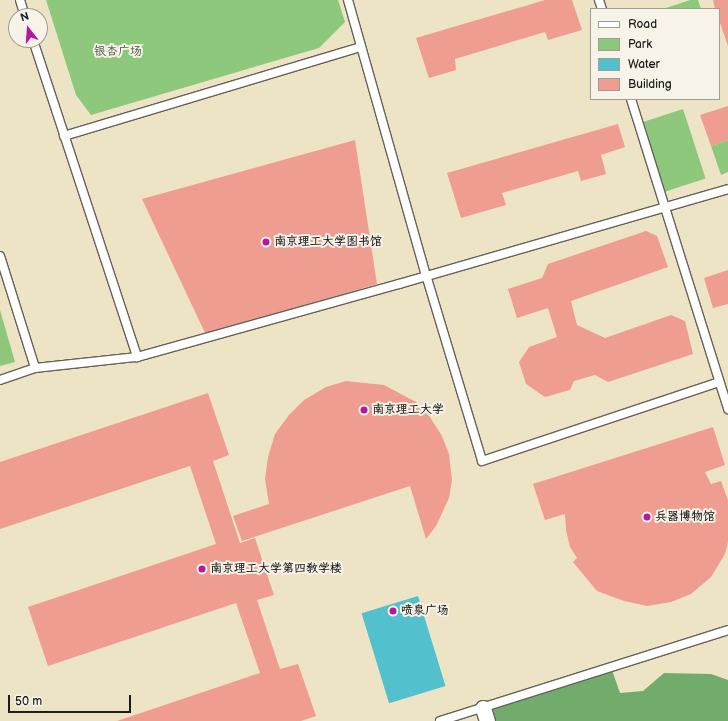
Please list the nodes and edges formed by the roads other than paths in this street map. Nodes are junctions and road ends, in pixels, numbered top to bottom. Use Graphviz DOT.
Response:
graph roads {
  1 [pos="348,0"];
  2 [pos="361,47"];
  3 [pos="36,48"];
  4 [pos="631,100"];
  5 [pos="64,136"];
  6 [pos="728,189"];
  7 [pos="666,207"];
  8 [pos="0,256"];
  9 [pos="426,275"];
  10 [pos="137,357"];
  11 [pos="35,368"];
  12 [pos="0,380"];
  13 [pos="720,382"];
  14 [pos="728,409"];
  15 [pos="728,630"];
  16 [pos="485,715"];
  17 [pos="440,721"];
  1 -- 2 [label="lane"];
  2 -- 5 [label="lane"];
  2 -- 9 [label="lane"];
  3 -- 5 [label="lane"];
  4 -- 7 [label="lane"];
  5 -- 10 [label="lane"];
  6 -- 7 [label="lane"];
  7 -- 9 [label="lane"];
  7 -- 13 [label="lane"];
  8 -- 11 [label="lane"];
  9 -- 10 [label="lane"];
  9 -- 13 [label="lane"];
  10 -- 11 [label="lane"];
  11 -- 12 [label="lane"];
  13 -- 14 [label="lane"];
  15 -- 16 [label="lane"];
  16 -- 17 [label="lane"];
}
